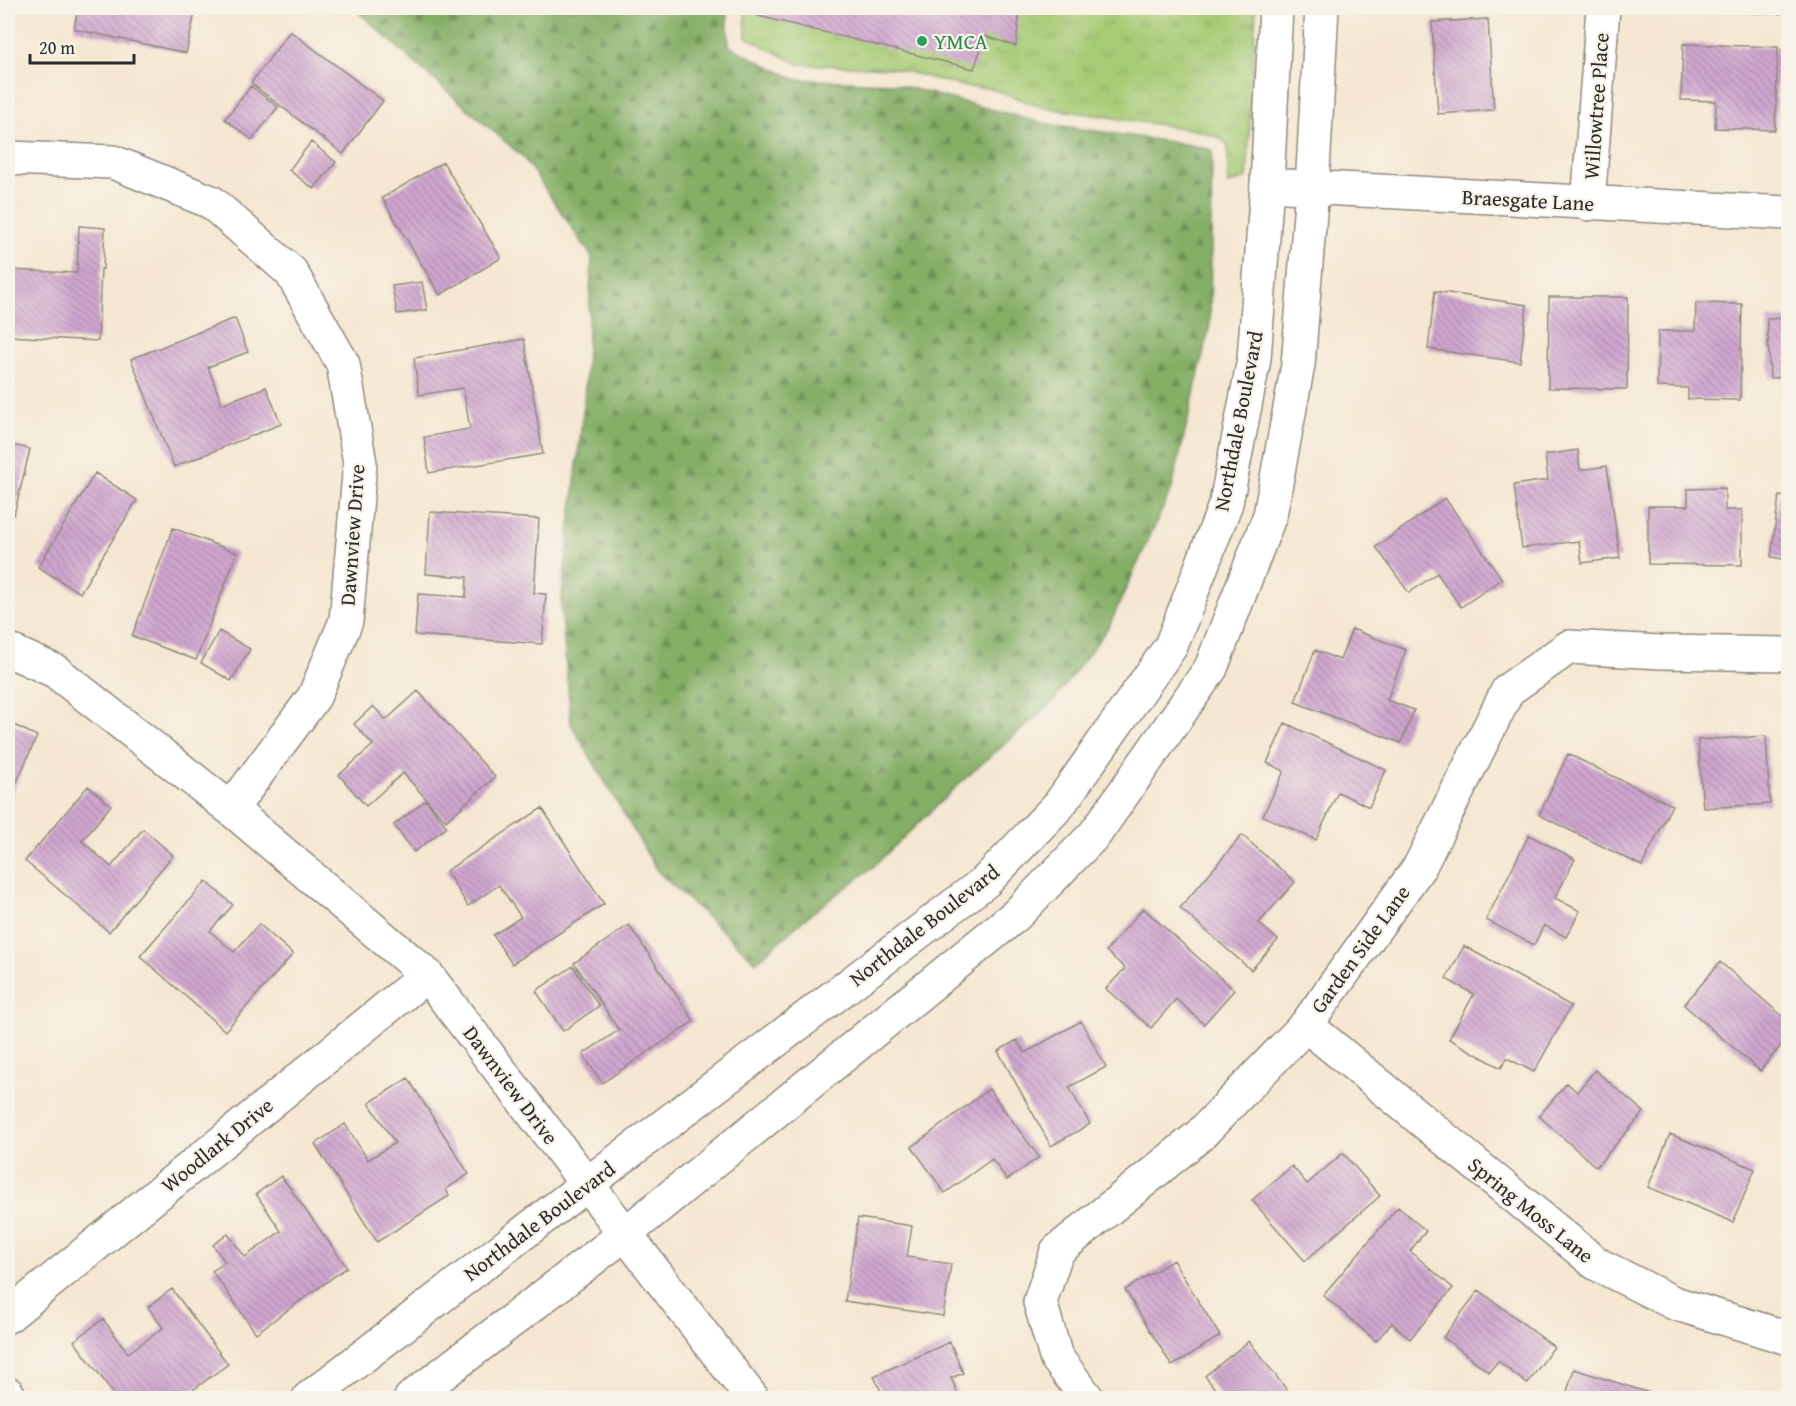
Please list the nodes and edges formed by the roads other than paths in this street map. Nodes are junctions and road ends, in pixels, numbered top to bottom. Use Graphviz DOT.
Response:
graph roads {
  1 [pos="1276,8"];
  2 [pos="1322,8"];
  3 [pos="1603,8"];
  4 [pos="8,158"];
  5 [pos="1267,185"];
  6 [pos="1312,188"];
  7 [pos="1588,204"];
  8 [pos="1788,213"];
  9 [pos="8,650"];
  10 [pos="1788,654"];
  11 [pos="231,809"];
  12 [pos="427,975"];
  13 [pos="1306,1025"];
  14 [pos="587,1184"];
  15 [pos="624,1234"];
  16 [pos="8,1316"];
  17 [pos="1788,1338"];
  18 [pos="8,1394"];
  19 [pos="9,1398"];
  20 [pos="309,1398"];
  21 [pos="411,1398"];
  22 [pos="752,1398"];
  23 [pos="1087,1398"];
  1 -- 5 [label="street, Northdale Boulevard"];
  2 -- 6 [label="street"];
  3 -- 7 [label="street, Willowtree Place"];
  4 -- 11 [label="street, Dawnview Drive"];
  5 -- 6 [label="street, Braesgate Lane"];
  5 -- 14 [label="street, Northdale Boulevard"];
  6 -- 7 [label="street, Braesgate Lane"];
  6 -- 15 [label="street"];
  7 -- 8 [label="street, Braesgate Lane"];
  9 -- 11 [label="street, Dawnview Drive"];
  10 -- 13 [label="street, Garden Side Lane"];
  11 -- 12 [label="street, Dawnview Drive"];
  12 -- 14 [label="street, Dawnview Drive"];
  12 -- 16 [label="street, Woodlark Drive"];
  13 -- 17 [label="street, Spring Moss Lane"];
  13 -- 23 [label="street, Garden Side Lane"];
  14 -- 15 [label="street, Dawnview Drive"];
  14 -- 20 [label="street, Northdale Boulevard"];
  15 -- 21 [label="street"];
  15 -- 22 [label="street, Dawnview Drive"];
  18 -- 19 [label="street"];
}
